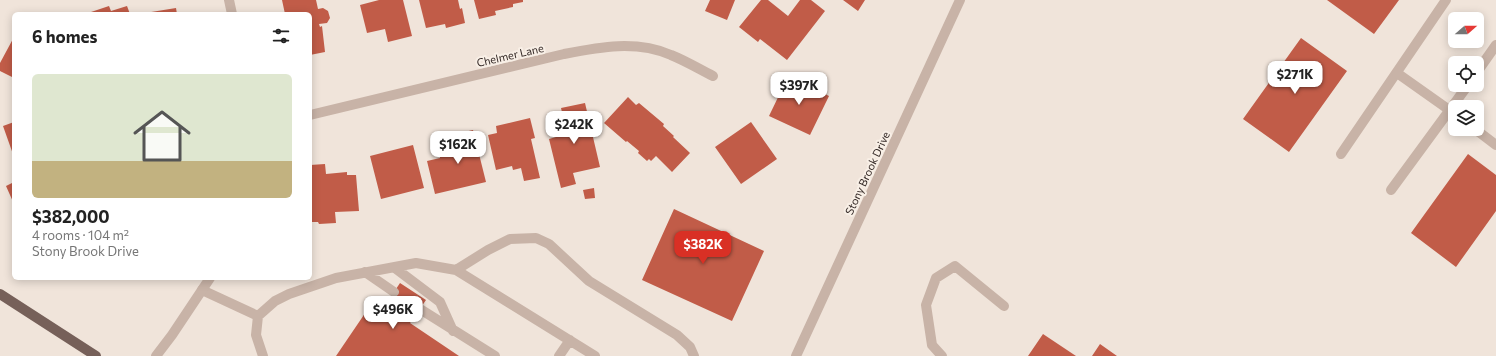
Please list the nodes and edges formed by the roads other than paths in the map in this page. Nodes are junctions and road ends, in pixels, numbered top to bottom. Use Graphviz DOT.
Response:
graph roads {
  1 [pos="229,0"];
  2 [pos="960,0"];
  3 [pos="1446,0"];
  4 [pos="232,12"];
  5 [pos="1496,44"];
  6 [pos="1484,62"];
  7 [pos="1397,73"];
  8 [pos="713,76"];
  9 [pos="1448,109"];
  10 [pos="312,115"];
  11 [pos="1448,117"];
  12 [pos="1484,136"];
  13 [pos="1496,145"];
  14 [pos="1341,154"];
  15 [pos="1391,190"];
  16 [pos="395,268"];
  17 [pos="456,270"];
  18 [pos="365,272"];
  19 [pos="209,280"];
  20 [pos="202,290"];
  21 [pos="394,292"];
  22 [pos="0,294"];
  23 [pos="1004,306"];
  24 [pos="420,309"];
  25 [pos="258,316"];
  26 [pos="453,331"];
  27 [pos="570,340"];
  28 [pos="96,356"];
  29 [pos="156,356"];
  30 [pos="263,356"];
  31 [pos="495,356"];
  32 [pos="559,356"];
  33 [pos="595,356"];
  34 [pos="694,356"];
  35 [pos="796,356"];
  36 [pos="942,356"];
  1 -- 4 [label="street"];
  2 -- 35 [label="street, Stony Brook Drive"];
  3 -- 7 [label="street"];
  5 -- 6 [label="street"];
  7 -- 9 [label="street"];
  7 -- 14 [label="street"];
  8 -- 10 [label="street, Chelmer Lane"];
  11 -- 15 [label="street"];
  12 -- 13 [label="street"];
  16 -- 17 [label="street"];
  16 -- 18 [label="street"];
  16 -- 26 [label="street"];
  17 -- 27 [label="street"];
  17 -- 34 [label="street"];
  18 -- 21 [label="street"];
  18 -- 25 [label="street"];
  19 -- 20 [label="street"];
  20 -- 25 [label="street"];
  20 -- 29 [label="street"];
  22 -- 28 [label="main road"];
  23 -- 36 [label="street"];
  24 -- 26 [label="street"];
  25 -- 30 [label="street"];
  26 -- 31 [label="street"];
  27 -- 32 [label="street"];
  27 -- 33 [label="street"];
}
